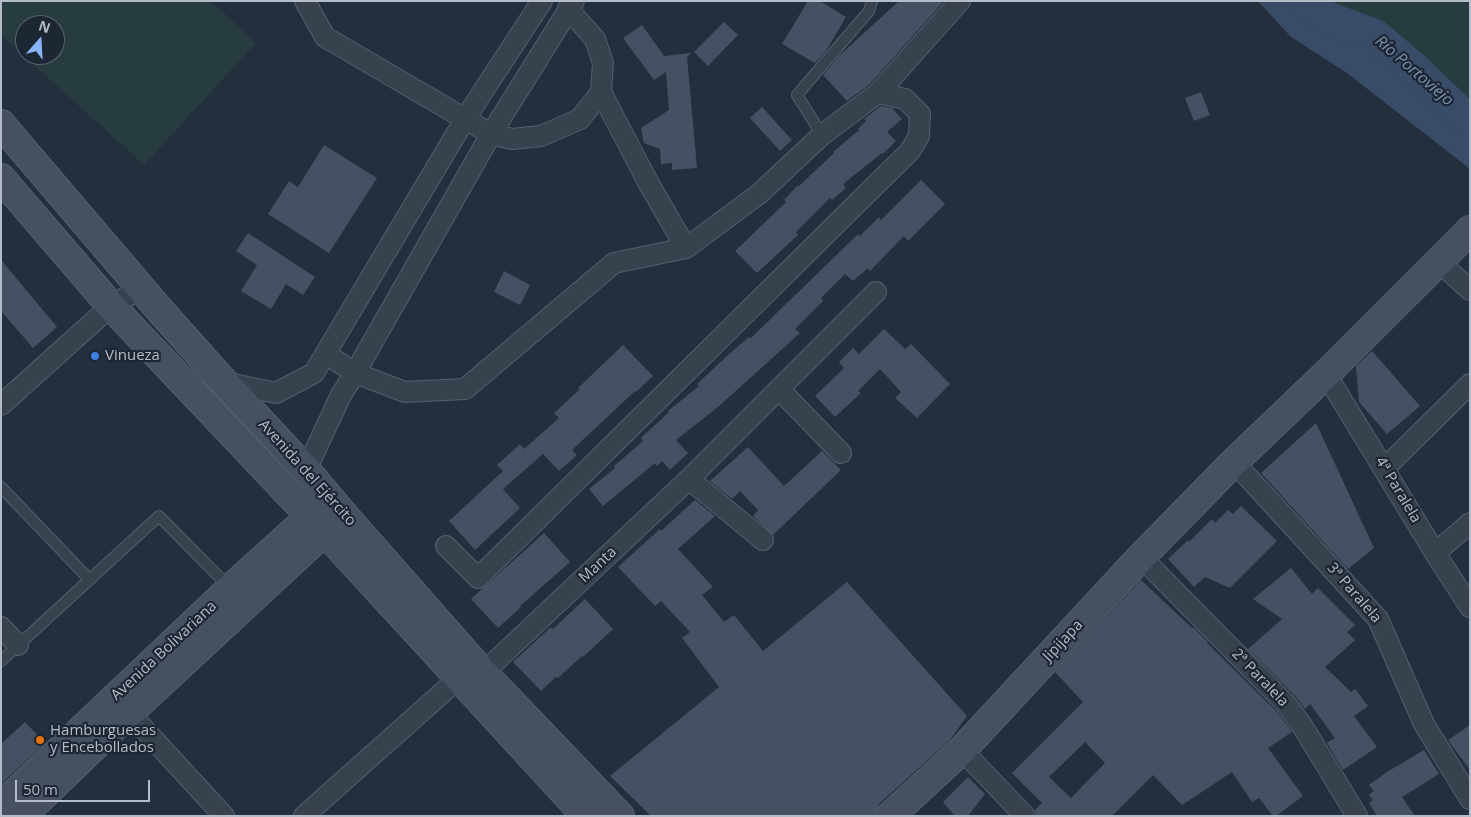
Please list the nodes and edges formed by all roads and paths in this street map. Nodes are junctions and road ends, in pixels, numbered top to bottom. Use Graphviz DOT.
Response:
graph roads {
  1 [pos="306,1"];
  2 [pos="542,1"];
  3 [pos="872,1"];
  4 [pos="960,1"];
  5 [pos="571,5"];
  6 [pos="601,92"];
  7 [pos="878,93"];
  8 [pos="465,120"];
  9 [pos="1,124"];
  10 [pos="491,134"];
  11 [pos="822,135"];
  12 [pos="1,178"];
  13 [pos="1464,236"];
  14 [pos="686,248"];
  15 [pos="1439,262"];
  16 [pos="141,288"];
  17 [pos="1470,290"];
  18 [pos="876,292"];
  19 [pos="111,306"];
  20 [pos="326,354"];
  21 [pos="355,372"];
  22 [pos="1326,374"];
  23 [pos="224,382"];
  24 [pos="1470,384"];
  25 [pos="779,389"];
  26 [pos="1,405"];
  27 [pos="841,453"];
  28 [pos="1234,462"];
  29 [pos="1385,468"];
  30 [pos="306,470"];
  31 [pos="689,479"];
  32 [pos="1,487"];
  33 [pos="327,515"];
  34 [pos="1470,523"];
  35 [pos="764,540"];
  36 [pos="446,546"];
  37 [pos="1435,553"];
  38 [pos="1141,557"];
  39 [pos="89,579"];
  40 [pos="230,589"];
  41 [pos="1470,607"];
  42 [pos="1,628"];
  43 [pos="18,645"];
  44 [pos="1,660"];
  45 [pos="471,676"];
  46 [pos="122,706"];
  47 [pos="962,750"];
  48 [pos="1470,799"];
  49 [pos="1,806"];
  50 [pos="22,816"];
  51 [pos="224,816"];
  52 [pos="304,816"];
  53 [pos="586,816"];
  54 [pos="620,816"];
  55 [pos="890,816"];
  56 [pos="1025,816"];
  57 [pos="1357,816"];
  1 -- 8 [label="street"];
  2 -- 8 [label="street"];
  3 -- 11 [label="lane"];
  4 -- 7 [label="street"];
  5 -- 6 [label="street"];
  5 -- 10 [label="street"];
  6 -- 10 [label="street"];
  6 -- 14 [label="street"];
  7 -- 11 [label="street"];
  7 -- 36 [label="street"];
  8 -- 10 [label="street"];
  8 -- 20 [label="street"];
  9 -- 16 [label="street, Avenida del Ejército"];
  10 -- 21 [label="street"];
  11 -- 14 [label="street"];
  12 -- 19 [label="street, Avenida del Ejército"];
  13 -- 15 [label="street, Jipijapa"];
  14 -- 21 [label="street"];
  15 -- 17 [label="street"];
  15 -- 22 [label="street, Jipijapa"];
  16 -- 19 [label="street"];
  16 -- 23 [label="street, Avenida del Ejército"];
  18 -- 25 [label="street, Manta"];
  19 -- 26 [label="street"];
  19 -- 33 [label="street, Avenida del Ejército"];
  20 -- 21 [label="street"];
  20 -- 23 [label="street"];
  21 -- 30 [label="street"];
  22 -- 28 [label="street, Jipijapa"];
  22 -- 29 [label="street, 4ª Paralela"];
  23 -- 30 [label="street, Avenida del Ejército"];
  24 -- 29 [label="street"];
  25 -- 27 [label="street"];
  25 -- 31 [label="street, Manta"];
  28 -- 38 [label="street, Jipijapa"];
  28 -- 48 [label="street, 3ª Paralela"];
  29 -- 37 [label="street, 4ª Paralela"];
  30 -- 33 [label="street, Avenida del Ejército"];
  31 -- 35 [label="street"];
  31 -- 45 [label="street, Manta"];
  32 -- 39 [label="lane"];
  33 -- 40 [label="street, Avenida Bolivariana"];
  33 -- 45 [label="street, Avenida del Ejército"];
  33 -- 46 [label="street, Avenida Bolivariana"];
  34 -- 37 [label="street"];
  37 -- 41 [label="street, 4ª Paralela"];
  38 -- 47 [label="street, Jipijapa"];
  38 -- 57 [label="street, 2ª Paralela"];
  39 -- 40 [label="lane"];
  39 -- 43 [label="lane"];
  40 -- 46 [label="street, Avenida Bolivariana"];
  42 -- 43 [label="street"];
  43 -- 44 [label="lane"];
  45 -- 52 [label="street, Manta"];
  45 -- 53 [label="street, Avenida del Ejército"];
  45 -- 54 [label="street, Avenida del Ejército"];
  46 -- 49 [label="street, Avenida Bolivariana"];
  46 -- 50 [label="street, Avenida Bolivariana"];
  46 -- 51 [label="street"];
  47 -- 55 [label="street, Jipijapa"];
  47 -- 56 [label="street"];
}
